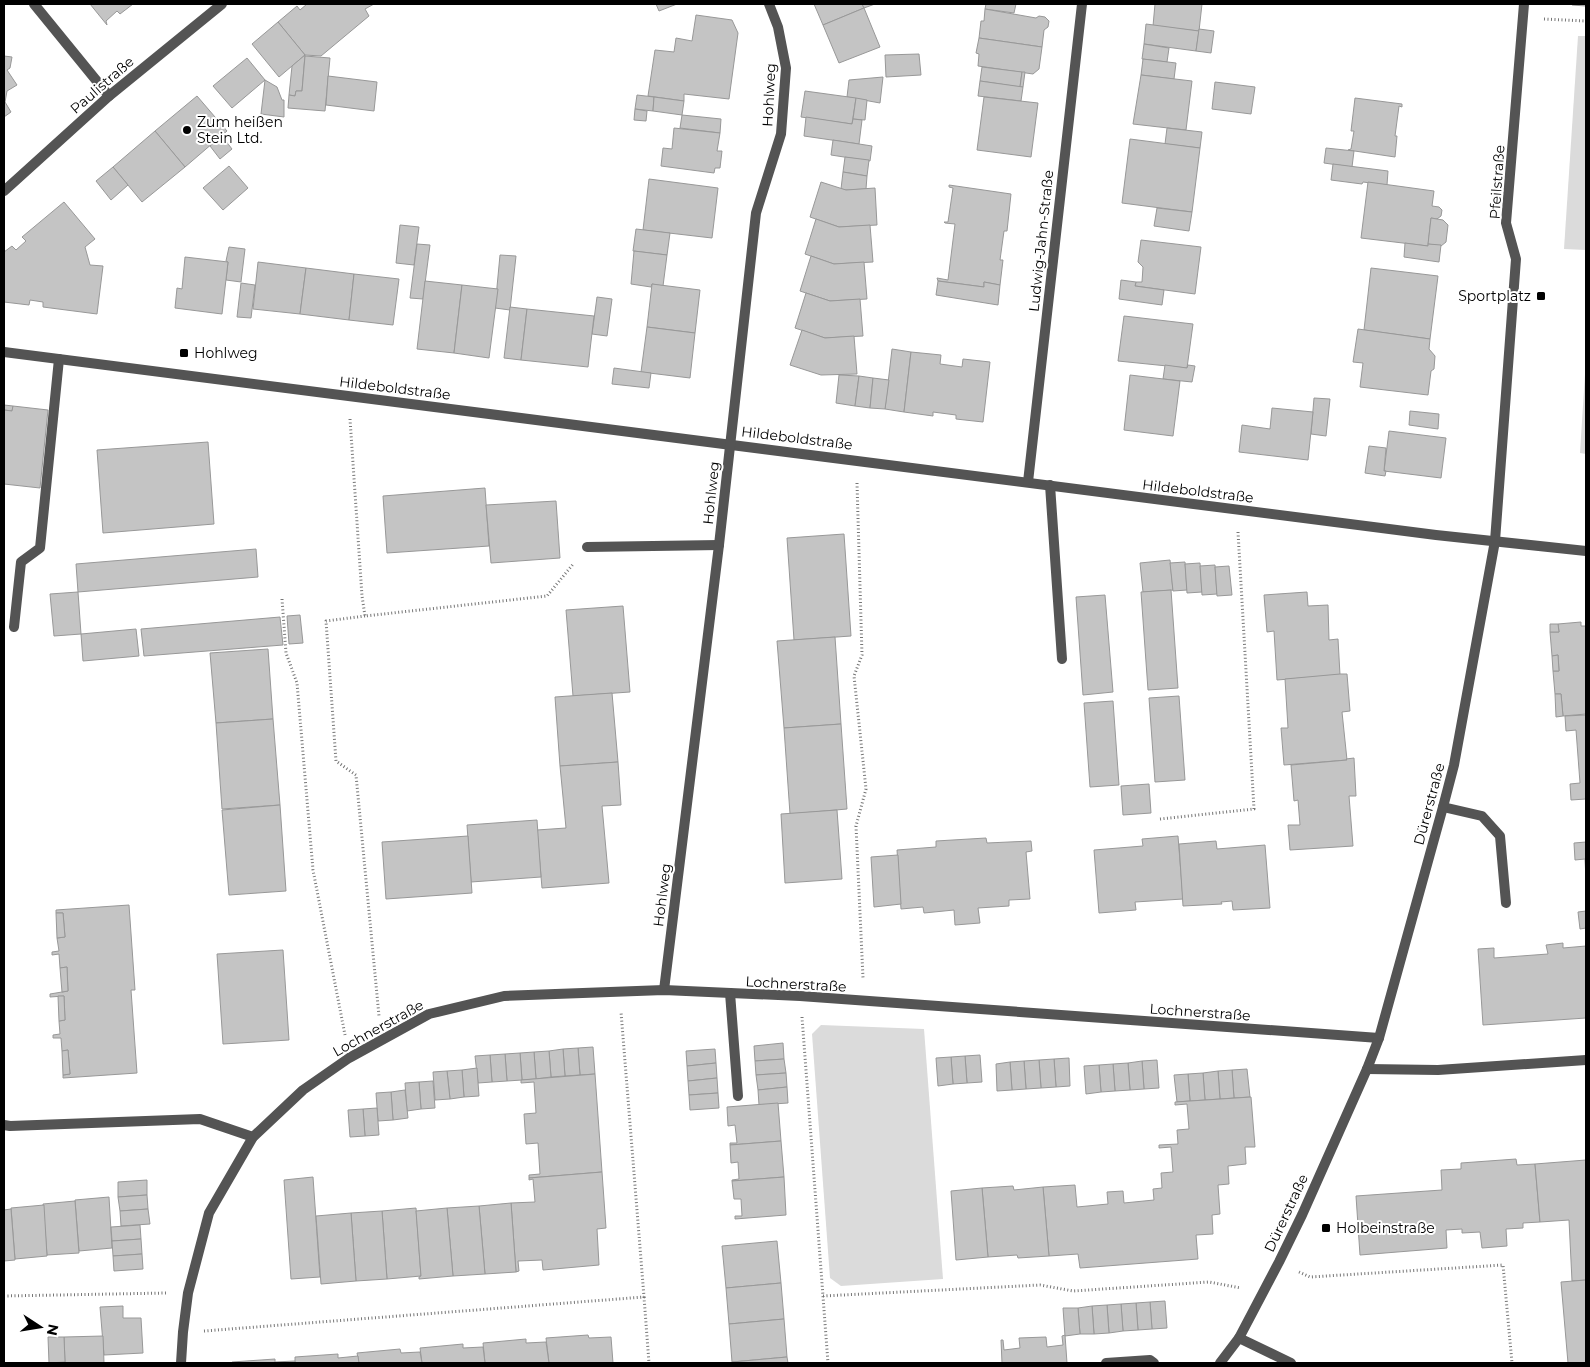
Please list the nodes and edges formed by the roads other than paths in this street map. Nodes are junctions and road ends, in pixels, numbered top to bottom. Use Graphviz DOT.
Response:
graph roads {
  1 [pos="34,4"];
  2 [pos="222,4"];
  3 [pos="769,4"];
  4 [pos="1082,4"];
  5 [pos="1524,4"];
  6 [pos="109,96"];
  7 [pos="4,191"];
  8 [pos="4,352"];
  9 [pos="59,359"];
  10 [pos="730,444"];
  11 [pos="1028,482"];
  12 [pos="1050,485"];
  13 [pos="1494,541"];
  14 [pos="719,545"];
  15 [pos="587,547"];
  16 [pos="1586,551"];
  17 [pos="14,627"];
  18 [pos="1062,659"];
  19 [pos="1443,806"];
  20 [pos="1506,903"];
  21 [pos="664,990"];
  22 [pos="730,993"];
  23 [pos="1379,1038"];
  24 [pos="1586,1060"];
  25 [pos="1367,1069"];
  26 [pos="738,1096"];
  27 [pos="4,1125"];
  28 [pos="253,1137"];
  29 [pos="1239,1338"];
  30 [pos="181,1363"];
  31 [pos="1106,1363"];
  32 [pos="1154,1363"];
  33 [pos="1220,1363"];
  34 [pos="1291,1363"];
  1 -- 6 [label="street"];
  2 -- 6 [label="street, Paulistraße"];
  3 -- 10 [label="street, Hohlweg"];
  4 -- 11 [label="street, Ludwig-Jahn-Straße"];
  5 -- 13 [label="street, Pfeilstraße"];
  6 -- 7 [label="street, Paulistraße"];
  8 -- 9 [label="street, Hildeboldstraße"];
  9 -- 10 [label="street, Hildeboldstraße"];
  9 -- 17 [label="street"];
  10 -- 11 [label="street, Hildeboldstraße"];
  10 -- 14 [label="street, Hohlweg"];
  11 -- 12 [label="street, Hildeboldstraße"];
  12 -- 13 [label="street, Hildeboldstraße"];
  12 -- 18 [label="street"];
  13 -- 16 [label="street, Hildeboldstraße"];
  13 -- 19 [label="street, Dürerstraße"];
  14 -- 15 [label="street"];
  14 -- 21 [label="street, Hohlweg"];
  19 -- 20 [label="street"];
  19 -- 23 [label="street, Dürerstraße"];
  21 -- 22 [label="street, Lochnerstraße"];
  21 -- 28 [label="street, Lochnerstraße"];
  22 -- 23 [label="street, Lochnerstraße"];
  22 -- 26 [label="street"];
  23 -- 25 [label="street, Dürerstraße"];
  24 -- 25 [label="street"];
  25 -- 29 [label="street, Dürerstraße"];
  27 -- 28 [label="street"];
  28 -- 30 [label="street, Lochnerstraße"];
  29 -- 33 [label="street, Dürerstraße"];
  29 -- 34 [label="street"];
  31 -- 32 [label="street"];
}
